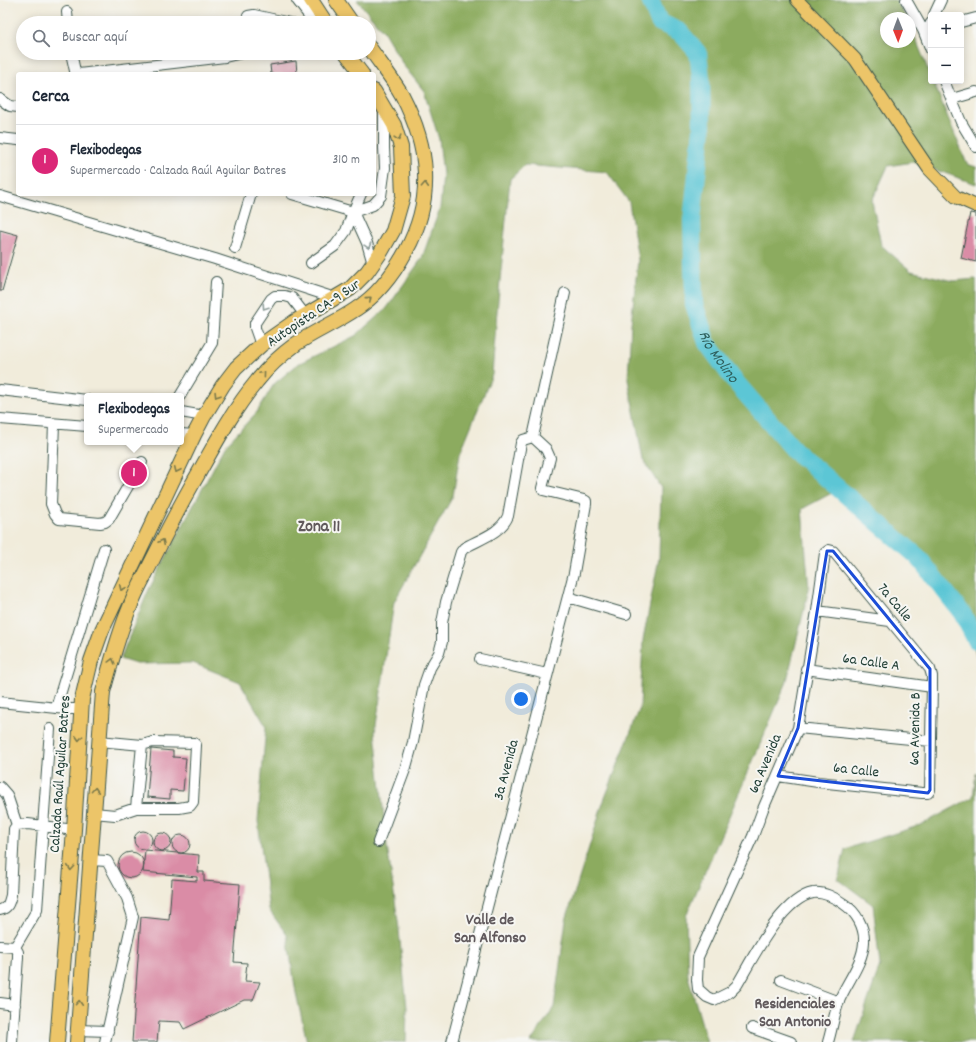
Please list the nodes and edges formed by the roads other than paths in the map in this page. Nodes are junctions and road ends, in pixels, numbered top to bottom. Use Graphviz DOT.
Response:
graph roads {
  1 [pos="297,0"];
  2 [pos="311,0"];
  3 [pos="336,0"];
  4 [pos="798,0"];
  5 [pos="906,0"];
  6 [pos="941,0"];
  7 [pos="67,12"];
  8 [pos="935,12"];
  9 [pos="67,16"];
  10 [pos="248,16"];
  11 [pos="258,16"];
  12 [pos="308,16"];
  13 [pos="321,16"];
  14 [pos="347,16"];
  15 [pos="976,18"];
  16 [pos="964,21"];
  17 [pos="928,28"];
  18 [pos="376,57"];
  19 [pos="73,60"];
  20 [pos="199,60"];
  21 [pos="351,60"];
  22 [pos="76,72"];
  23 [pos="96,72"];
  24 [pos="360,72"];
  25 [pos="945,84"];
  26 [pos="976,92"];
  27 [pos="376,94"];
  28 [pos="952,98"];
  29 [pos="0,100"];
  30 [pos="16,107"];
  31 [pos="384,108"];
  32 [pos="0,138"];
  33 [pos="16,140"];
  34 [pos="976,146"];
  35 [pos="0,196"];
  36 [pos="251,196"];
  37 [pos="299,196"];
  38 [pos="360,196"];
  39 [pos="976,206"];
  40 [pos="354,212"];
  41 [pos="235,248"];
  42 [pos="311,263"];
  43 [pos="373,264"];
  44 [pos="216,282"];
  45 [pos="565,293"];
  46 [pos="335,298"];
  47 [pos="305,315"];
  48 [pos="261,345"];
  49 [pos="0,390"];
  50 [pos="182,393"];
  51 [pos="84,400"];
  52 [pos="184,413"];
  53 [pos="204,416"];
  54 [pos="0,419"];
  55 [pos="54,424"];
  56 [pos="84,426"];
  57 [pos="187,434"];
  58 [pos="533,437"];
  59 [pos="182,445"];
  60 [pos="212,450"];
  61 [pos="142,462"];
  62 [pos="104,549"];
  63 [pos="835,555"];
  64 [pos="568,597"];
  65 [pos="817,611"];
  66 [pos="626,614"];
  67 [pos="890,621"];
  68 [pos="480,659"];
  69 [pos="806,669"];
  70 [pos="930,669"];
  71 [pos="547,674"];
  72 [pos="932,687"];
  73 [pos="0,702"];
  74 [pos="56,708"];
  75 [pos="81,709"];
  76 [pos="798,728"];
  77 [pos="50,729"];
  78 [pos="99,741"];
  79 [pos="931,741"];
  80 [pos="142,745"];
  81 [pos="778,776"];
  82 [pos="0,787"];
  83 [pos="930,790"];
  84 [pos="136,808"];
  85 [pos="94,813"];
  86 [pos="17,825"];
  87 [pos="43,826"];
  88 [pos="74,830"];
  89 [pos="378,842"];
  90 [pos="90,860"];
  91 [pos="0,910"];
  92 [pos="0,946"];
  93 [pos="15,947"];
  94 [pos="781,980"];
  95 [pos="839,1002"];
  96 [pos="0,1003"];
  97 [pos="15,1005"];
  98 [pos="752,1028"];
  99 [pos="108,1031"];
  100 [pos="77,1036"];
  101 [pos="12,1042"];
  102 [pos="57,1042"];
  103 [pos="105,1042"];
  104 [pos="452,1042"];
  105 [pos="791,1042"];
  106 [pos="828,1042"];
  1 -- 12 [label="street"];
  2 -- 13 [label="highway"];
  3 -- 14 [label="highway"];
  4 -- 39 [label="main road"];
  5 -- 17 [label="street"];
  6 -- 8 [label="street"];
  7 -- 9 [label="street"];
  10 -- 11 [label="street"];
  15 -- 16 [label="street"];
  60 -- 18 [label="highway, Autopista CA-9 Sur, one-way"];
  19 -- 22 [label="street"];
  20 -- 23 [label="street"];
  21 -- 24 [label="highway"];
  25 -- 28 [label="street"];
  26 -- 28 [label="street"];
  27 -- 31 [label="highway, Autopista CA-9 Sur"];
  28 -- 34 [label="street"];
  29 -- 30 [label="street"];
  31 -- 40 [label="street"];
  31 -- 43 [label="highway, Autopista CA-9 Sur, one-way"];
  32 -- 33 [label="street"];
  35 -- 46 [label="street"];
  36 -- 41 [label="street"];
  37 -- 40 [label="street"];
  38 -- 40 [label="street"];
  40 -- 42 [label="street"];
  40 -- 43 [label="street, one-way"];
  43 -- 46 [label="highway, Autopista CA-9 Sur"];
  44 -- 50 [label="street"];
  45 -- 58 [label="street"];
  46 -- 47 [label="highway, Autopista CA-9 Sur"];
  47 -- 48 [label="highway, Autopista CA-9 Sur"];
  47 -- 48 [label="street, one-way"];
  48 -- 53 [label="highway, Autopista CA-9 Sur, one-way"];
  49 -- 51 [label="street"];
  52 -- 53 [label="street"];
  53 -- 57 [label="highway, Autopista CA-9 Sur"];
  54 -- 55 [label="street"];
  55 -- 56 [label="street"];
  55 -- 61 [label="street"];
  57 -- 60 [label="highway"];
  58 -- 64 [label="street, 3a Avenida"];
  58 -- 89 [label="street"];
  59 -- 75 [label="highway, Calzada Raúl Aguilar Batres, one-way"];
  78 -- 60 [label="highway, one-way"];
  62 -- 74 [label="street"];
  63 -- 65 [label="street, 6a Avenida"];
  63 -- 67 [label="street, 7a Calle"];
  64 -- 66 [label="street"];
  64 -- 71 [label="street, 3a Avenida"];
  65 -- 67 [label="street"];
  65 -- 69 [label="street, 6a Avenida"];
  67 -- 70 [label="street, 7a Calle"];
  68 -- 71 [label="street"];
  69 -- 72 [label="street, 6a Calle A"];
  69 -- 76 [label="street, 6a Avenida"];
  70 -- 72 [label="street, 6a Avenida B"];
  71 -- 104 [label="street, 3a Avenida"];
  72 -- 79 [label="street, 6a Avenida B"];
  73 -- 74 [label="street"];
  74 -- 75 [label="street"];
  75 -- 88 [label="highway, Calzada Raúl Aguilar Batres, one-way"];
  76 -- 79 [label="street"];
  76 -- 81 [label="street, 6a Avenida"];
  77 -- 87 [label="street"];
  78 -- 80 [label="street"];
  85 -- 78 [label="highway, one-way"];
  79 -- 83 [label="street, 6a Avenida B"];
  80 -- 84 [label="street"];
  80 -- 84 [label="street"];
  81 -- 83 [label="street, 6a Calle"];
  81 -- 95 [label="street, 6a Avenida"];
  82 -- 86 [label="street"];
  84 -- 85 [label="street"];
  85 -- 90 [label="highway"];
  86 -- 87 [label="street"];
  86 -- 91 [label="street"];
  87 -- 88 [label="street"];
  87 -- 93 [label="street"];
  88 -- 102 [label="highway, Calzada Raúl Aguilar Batres, one-way"];
  90 -- 99 [label="street"];
  100 -- 90 [label="highway, one-way"];
  92 -- 93 [label="street"];
  93 -- 97 [label="street"];
  94 -- 95 [label="street"];
  95 -- 106 [label="street"];
  96 -- 97 [label="street"];
  97 -- 101 [label="street"];
  98 -- 105 [label="street"];
  99 -- 100 [label="street"];
  99 -- 103 [label="street"];
}
